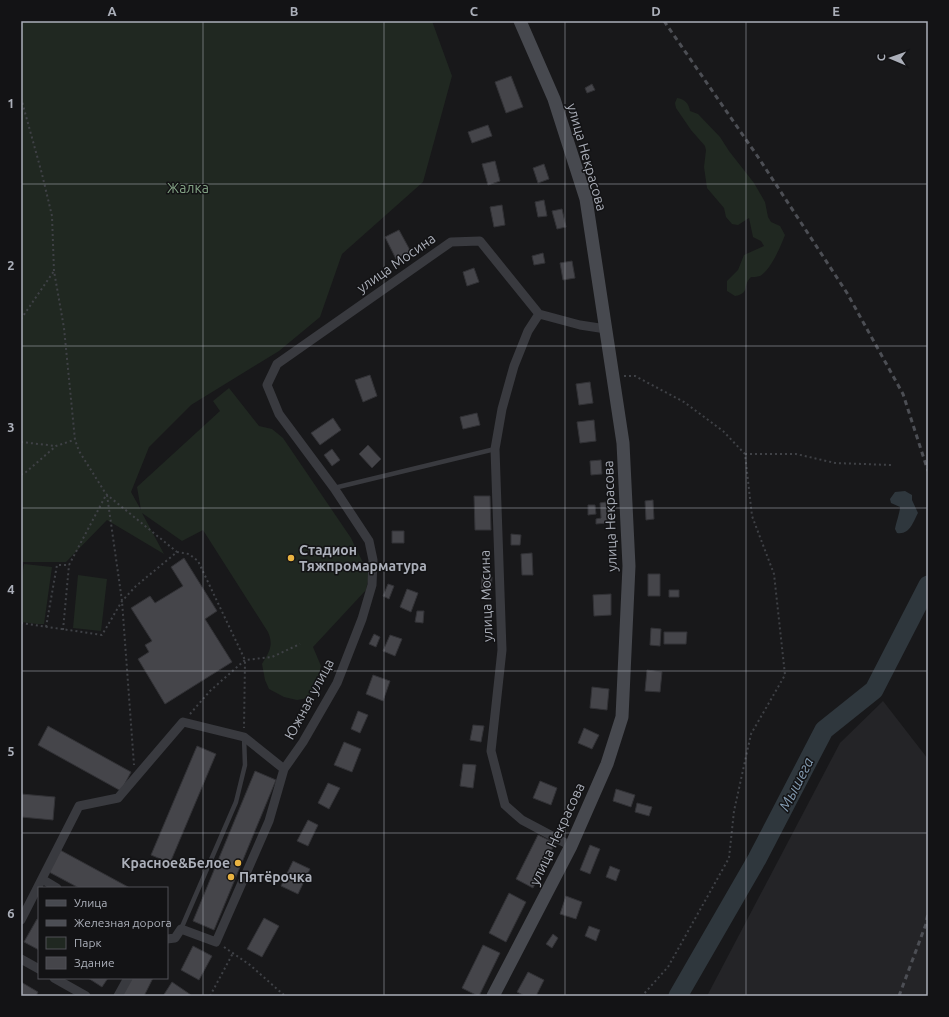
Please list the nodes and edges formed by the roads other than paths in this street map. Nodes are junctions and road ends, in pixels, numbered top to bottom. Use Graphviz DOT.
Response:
graph roads {
  1 [pos="520,21"];
  2 [pos="540,314"];
  3 [pos="606,329"];
  4 [pos="267,385"];
  5 [pos="495,450"];
  6 [pos="334,488"];
  7 [pos="244,738"];
  8 [pos="284,769"];
  9 [pos="571,846"];
  10 [pos="42,879"];
  11 [pos="55,887"];
  12 [pos="21,920"];
  13 [pos="181,929"];
  14 [pos="168,939"];
  15 [pos="21,959"];
  16 [pos="38,969"];
  17 [pos="56,979"];
  18 [pos="127,979"];
  19 [pos="86,996"];
  20 [pos="118,996"];
  21 [pos="493,996"];
  1 -- 3 [label="main road, улица Некрасова"];
  2 -- 3 [label="street"];
  2 -- 4 [label="street, улица Мосина"];
  2 -- 5 [label="street, улица Мосина"];
  3 -- 9 [label="main road, улица Некрасова"];
  4 -- 6 [label="street, Южная улица"];
  5 -- 6 [label="lane"];
  5 -- 9 [label="street, улица Мосина"];
  6 -- 8 [label="street, Южная улица"];
  7 -- 8 [label="street"];
  7 -- 10 [label="street"];
  7 -- 13 [label="lane"];
  8 -- 13 [label="street, Южная улица"];
  9 -- 21 [label="main road, улица Некрасова"];
  10 -- 11 [label="street"];
  10 -- 12 [label="street"];
  13 -- 14 [label="street"];
  15 -- 16 [label="street"];
  17 -- 19 [label="street"];
  18 -- 20 [label="street"];
}
